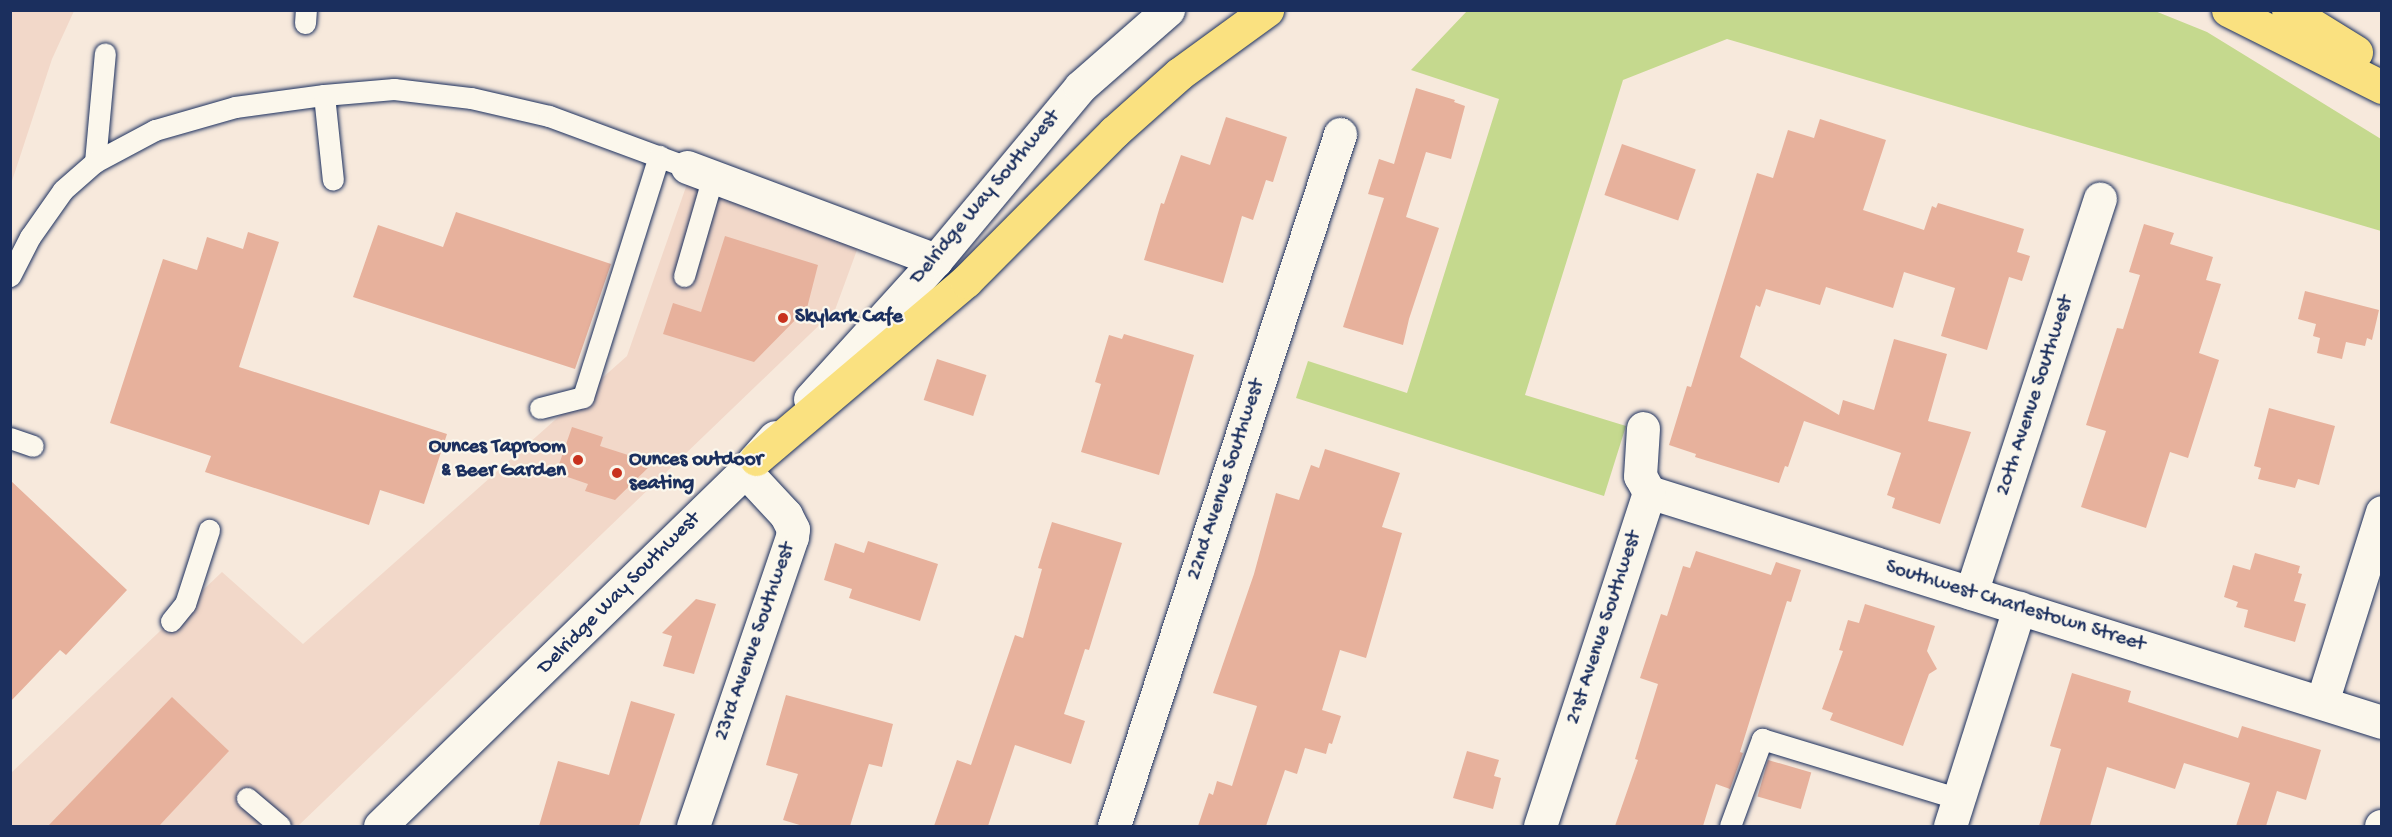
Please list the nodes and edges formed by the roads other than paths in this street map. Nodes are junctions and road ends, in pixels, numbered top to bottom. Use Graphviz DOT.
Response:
graph roads {
  1 [pos="1167,10"];
  2 [pos="2228,10"];
  3 [pos="2288,10"];
  4 [pos="1258,16"];
  5 [pos="105,53"];
  6 [pos="2382,68"];
  7 [pos="2382,87"];
  8 [pos="324,94"];
  9 [pos="1340,134"];
  10 [pos="95,162"];
  11 [pos="687,167"];
  12 [pos="333,180"];
  13 [pos="2100,199"];
  14 [pos="936,260"];
  15 [pos="10,276"];
  16 [pos="684,276"];
  17 [pos="540,408"];
  18 [pos="1643,428"];
  19 [pos="10,438"];
  20 [pos="33,446"];
  21 [pos="750,465"];
  22 [pos="1649,492"];
  23 [pos="2382,512"];
  24 [pos="209,530"];
  25 [pos="1971,593"];
  26 [pos="2019,608"];
  27 [pos="171,621"];
  28 [pos="2322,702"];
  29 [pos="2382,722"];
  30 [pos="247,798"];
  31 [pos="1955,813"];
  32 [pos="280,826"];
  33 [pos="380,826"];
  34 [pos="693,826"];
  35 [pos="1114,826"];
  36 [pos="1540,826"];
  37 [pos="1730,826"];
  1 -- 14 [label="street, Delridge Way Southwest"];
  2 -- 7 [label="highway"];
  3 -- 6 [label="highway"];
  4 -- 21 [label="highway"];
  5 -- 10 [label="lane"];
  8 -- 10 [label="lane"];
  8 -- 11 [label="lane"];
  8 -- 12 [label="lane"];
  9 -- 35 [label="street, 22nd Avenue Southwest"];
  10 -- 15 [label="lane"];
  11 -- 14 [label="street"];
  11 -- 16 [label="lane"];
  11 -- 17 [label="lane"];
  13 -- 25 [label="street, 20th Avenue Southwest"];
  14 -- 21 [label="street, Delridge Way Southwest"];
  18 -- 22 [label="street"];
  19 -- 20 [label="lane"];
  21 -- 33 [label="street, Delridge Way Southwest"];
  21 -- 34 [label="street, 23rd Avenue Southwest"];
  22 -- 25 [label="street, Southwest Charlestown Street"];
  22 -- 36 [label="street, 21st Avenue Southwest"];
  23 -- 28 [label="street"];
  24 -- 27 [label="lane"];
  25 -- 26 [label="street, Southwest Charlestown Street"];
  26 -- 28 [label="street, Southwest Charlestown Street"];
  26 -- 31 [label="street"];
  28 -- 29 [label="street, Southwest Charlestown Street"];
  30 -- 32 [label="lane"];
  31 -- 37 [label="lane"];
}
